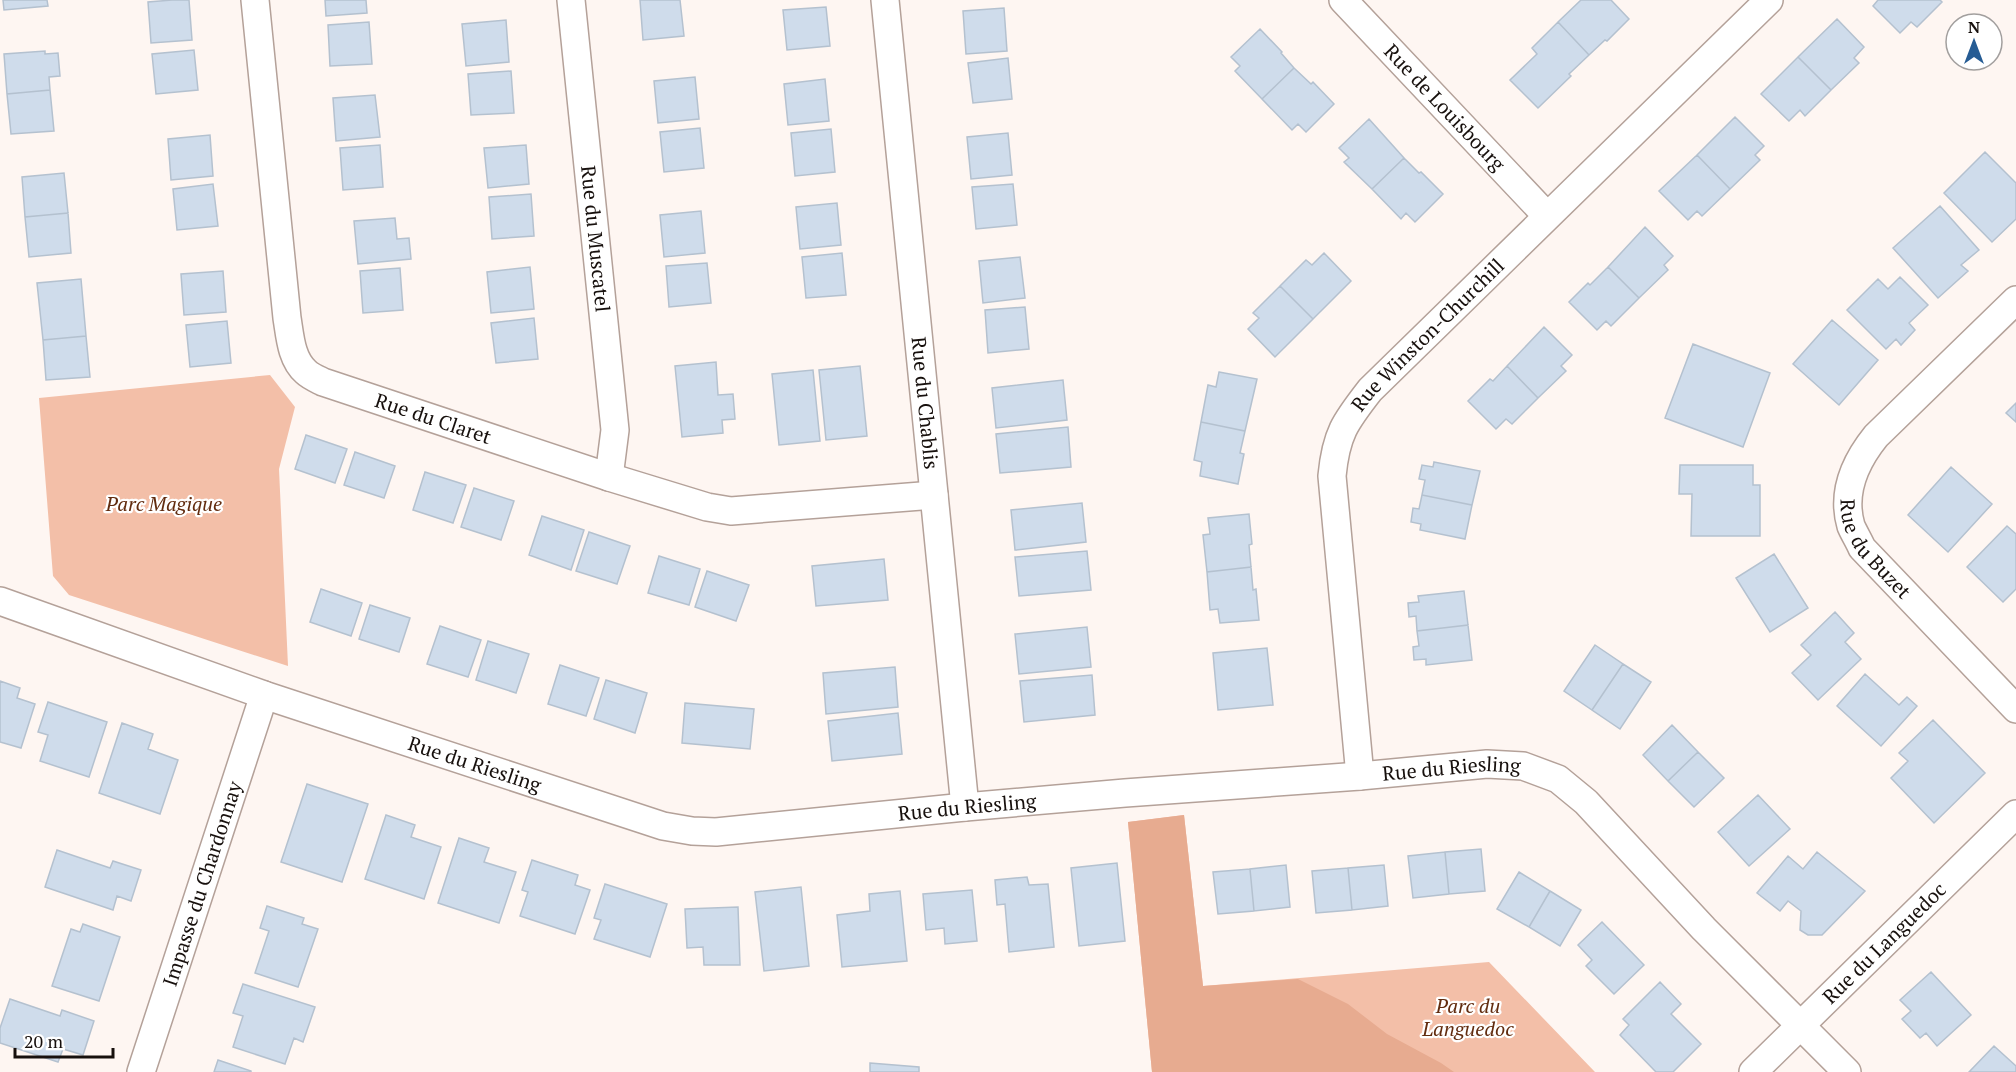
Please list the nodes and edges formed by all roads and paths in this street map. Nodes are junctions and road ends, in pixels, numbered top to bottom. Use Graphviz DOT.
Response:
graph roads {
  1 [pos="255,0"];
  2 [pos="571,0"];
  3 [pos="885,0"];
  4 [pos="1343,0"];
  5 [pos="1769,0"];
  6 [pos="1547,216"];
  7 [pos="2016,300"];
  8 [pos="609,477"];
  9 [pos="934,495"];
  10 [pos="0,601"];
  11 [pos="264,695"];
  12 [pos="2016,709"];
  13 [pos="1360,776"];
  14 [pos="965,807"];
  15 [pos="2016,814"];
  16 [pos="1801,1025"];
  17 [pos="141,1072"];
  18 [pos="1753,1072"];
  19 [pos="1847,1072"];
  1 -- 8 [label="street, Rue du Claret"];
  2 -- 8 [label="street, Rue du Muscatel"];
  3 -- 9 [label="street, Rue du Chablis"];
  4 -- 6 [label="street, Rue de Louisbourg"];
  5 -- 6 [label="street, Rue Winston-Churchill"];
  6 -- 13 [label="street, Rue Winston-Churchill"];
  7 -- 12 [label="street, Rue du Buzet"];
  8 -- 9 [label="street, Rue du Claret"];
  9 -- 14 [label="street, Rue du Chablis"];
  10 -- 11 [label="street, Rue du Riesling"];
  11 -- 14 [label="street, Rue du Riesling"];
  11 -- 17 [label="street, Impasse du Chardonnay"];
  13 -- 14 [label="street, Rue du Riesling"];
  13 -- 16 [label="street, Rue du Riesling"];
  15 -- 16 [label="street, Rue du Languedoc"];
  16 -- 18 [label="street, Rue du Languedoc"];
  16 -- 19 [label="street, Rue du Riesling"];
}
